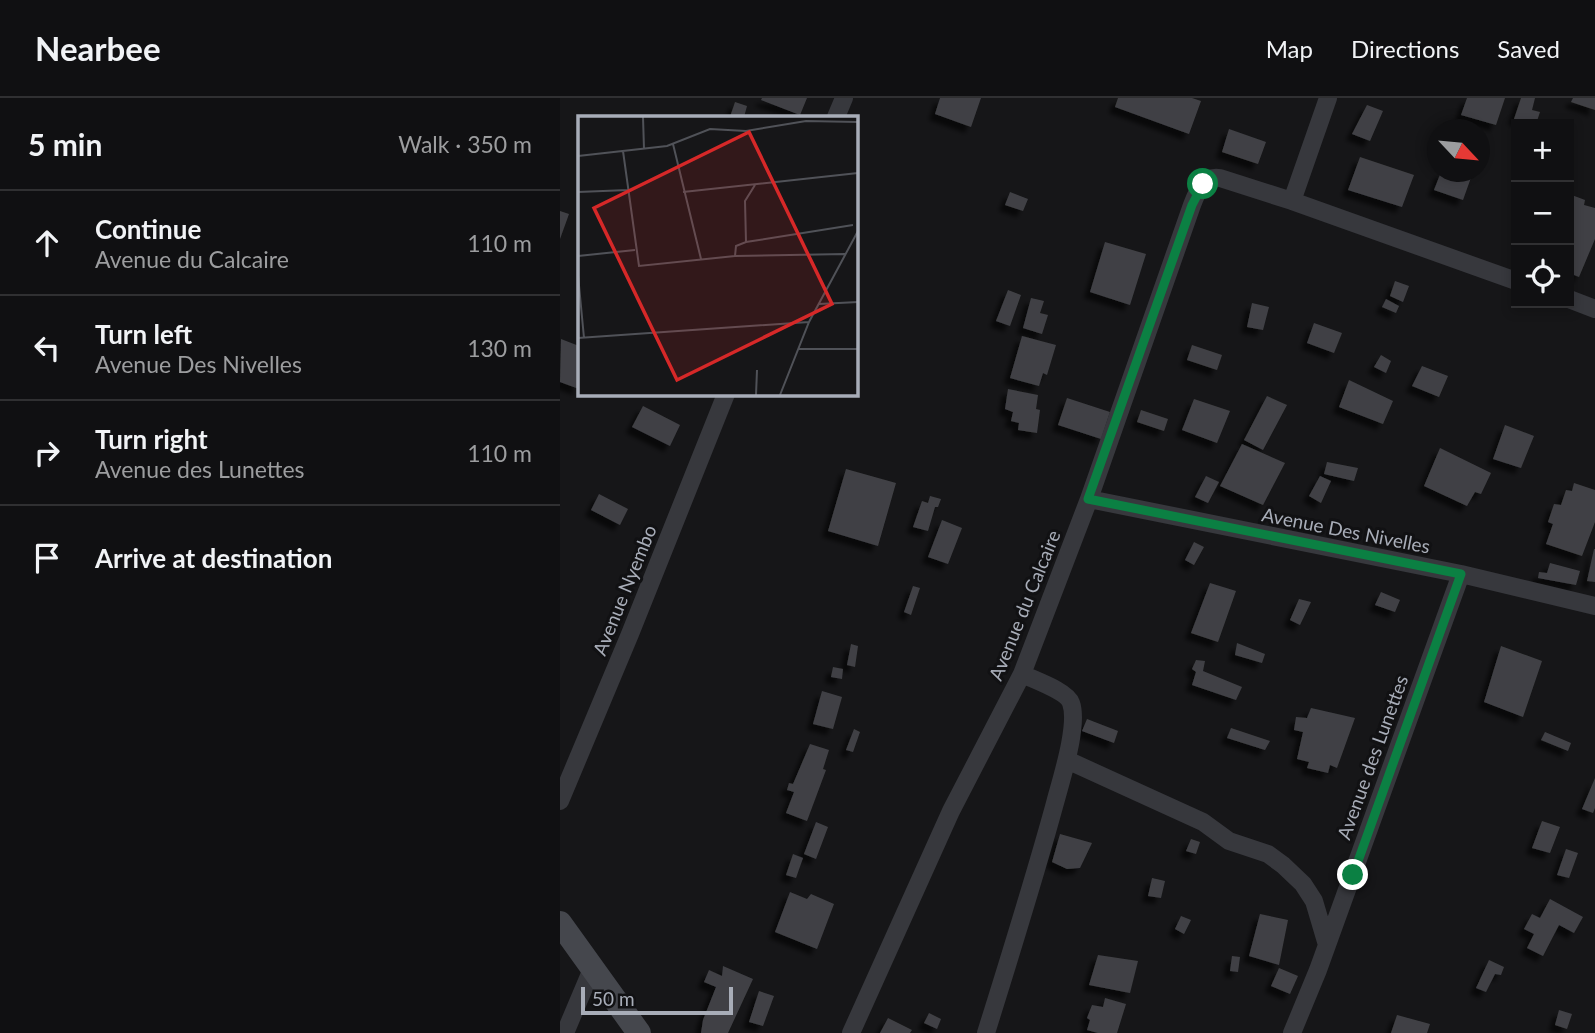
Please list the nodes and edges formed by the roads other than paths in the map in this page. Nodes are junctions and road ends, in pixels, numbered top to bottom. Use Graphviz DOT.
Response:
graph roads {
  1 [pos="844,98"];
  2 [pos="1328,98"];
  3 [pos="836,116"];
  4 [pos="1292,201"];
  5 [pos="1511,279"];
  6 [pos="1574,301"];
  7 [pos="1595,309"];
  8 [pos="725,396"];
  9 [pos="1088,499"];
  10 [pos="1461,574"];
  11 [pos="1595,606"];
  12 [pos="1022,674"];
  13 [pos="1066,760"];
  14 [pos="560,801"];
  15 [pos="560,923"];
  16 [pos="1327,945"];
  17 [pos="592,969"];
  18 [pos="565,1033"];
  19 [pos="639,1033"];
  20 [pos="851,1033"];
  21 [pos="986,1033"];
  22 [pos="1292,1033"];
  1 -- 3 [label="street"];
  2 -- 4 [label="street"];
  4 -- 5 [label="street"];
  4 -- 9 [label="street, Avenue du Calcaire"];
  6 -- 7 [label="street"];
  8 -- 14 [label="street, Avenue Nyembo"];
  9 -- 10 [label="street, Avenue Des Nivelles"];
  9 -- 12 [label="street, Avenue du Calcaire"];
  10 -- 11 [label="street, Avenue Des Nivelles"];
  10 -- 16 [label="street, Avenue des Lunettes"];
  12 -- 13 [label="street"];
  12 -- 20 [label="street, Avenue du Calcaire"];
  13 -- 16 [label="street"];
  13 -- 21 [label="street"];
  15 -- 17 [label="street"];
  16 -- 22 [label="street, Avenue des Lunettes"];
  17 -- 18 [label="street"];
  17 -- 19 [label="street"];
}
